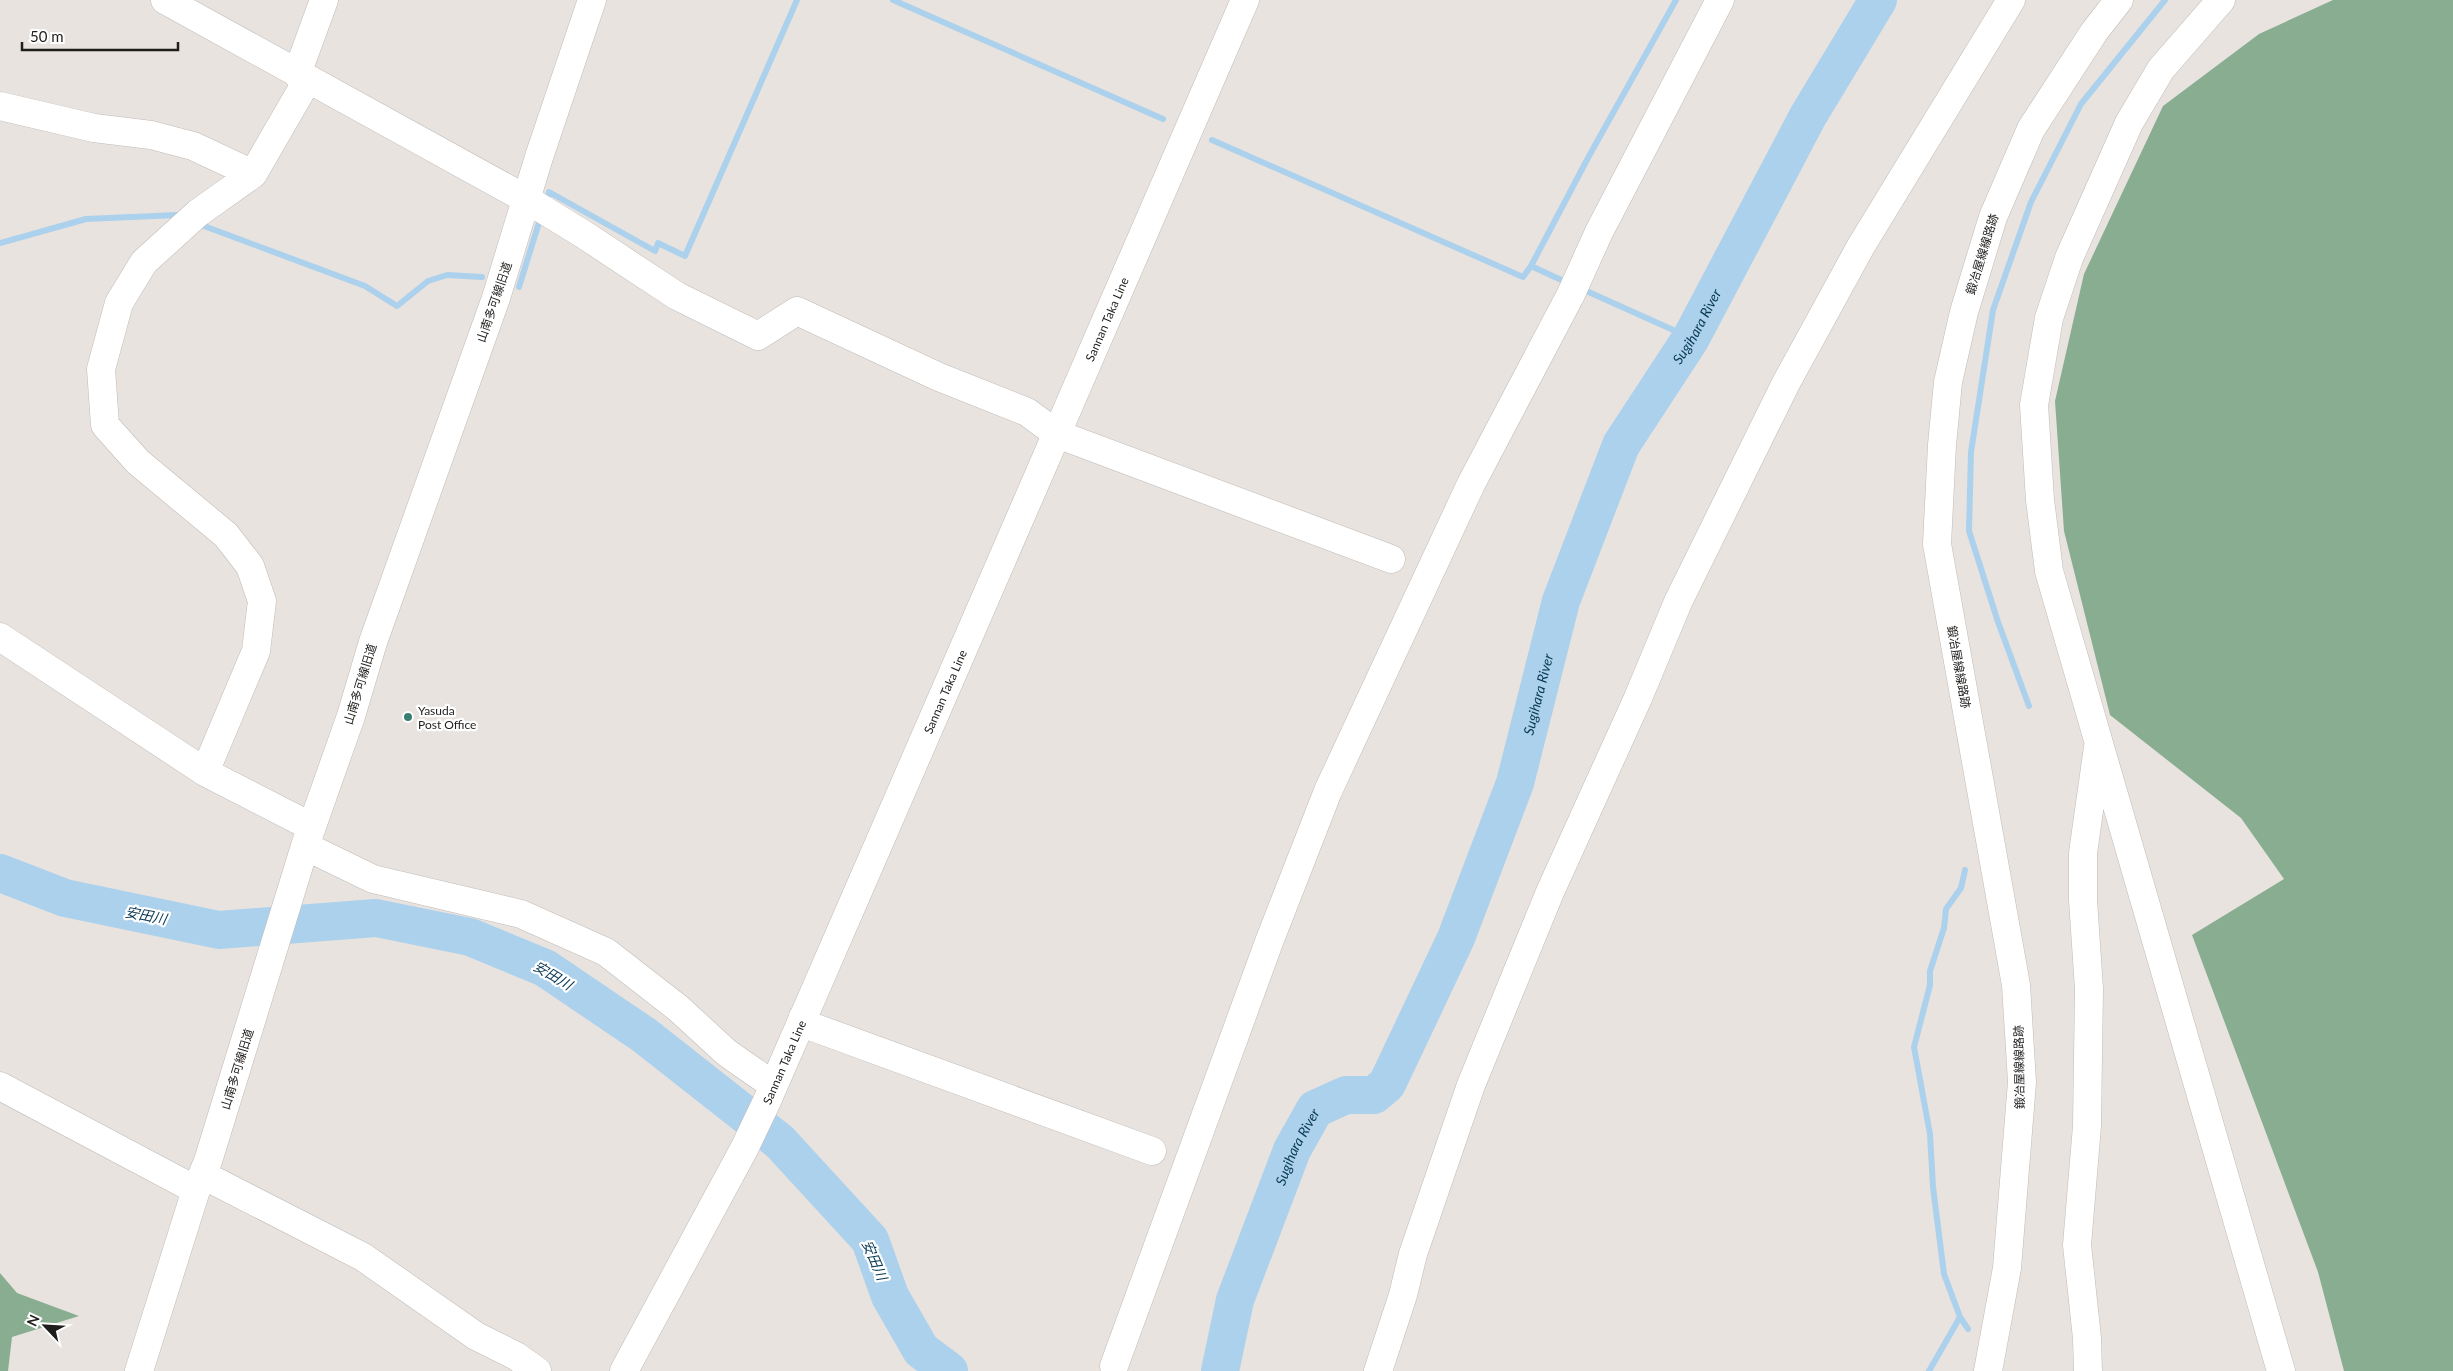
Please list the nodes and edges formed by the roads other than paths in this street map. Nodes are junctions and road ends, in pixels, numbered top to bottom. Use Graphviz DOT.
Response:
graph roads {
  1 [pos="164,0"];
  2 [pos="324,0"];
  3 [pos="592,0"];
  4 [pos="1245,0"];
  5 [pos="1720,0"];
  6 [pos="2011,0"];
  7 [pos="2119,0"];
  8 [pos="2221,0"];
  9 [pos="302,76"];
  10 [pos="0,106"];
  11 [pos="253,174"];
  12 [pos="526,199"];
  13 [pos="1057,434"];
  14 [pos="1392,559"];
  15 [pos="0,637"];
  16 [pos="2099,739"];
  17 [pos="206,772"];
  18 [pos="309,837"];
  19 [pos="803,1017"];
  20 [pos="0,1086"];
  21 [pos="770,1093"];
  22 [pos="1152,1151"];
  23 [pos="199,1182"];
  24 [pos="1114,1366"];
  25 [pos="138,1371"];
  26 [pos="536,1371"];
  27 [pos="624,1371"];
  28 [pos="1378,1371"];
  29 [pos="1988,1371"];
  30 [pos="2088,1371"];
  31 [pos="2281,1371"];
  1 -- 9 [label="street"];
  2 -- 9 [label="street"];
  3 -- 12 [label="street, 山南多可線旧道"];
  4 -- 13 [label="street, Sannan Taka Line"];
  5 -- 24 [label="street"];
  6 -- 28 [label="street"];
  7 -- 29 [label="street, 鍛冶屋線線路跡"];
  8 -- 16 [label="street"];
  9 -- 11 [label="street"];
  9 -- 12 [label="street"];
  10 -- 11 [label="street"];
  11 -- 17 [label="street"];
  12 -- 13 [label="street"];
  12 -- 18 [label="street, 山南多可線旧道"];
  13 -- 14 [label="street"];
  13 -- 19 [label="street, Sannan Taka Line"];
  15 -- 17 [label="street"];
  16 -- 30 [label="street"];
  16 -- 31 [label="street"];
  17 -- 18 [label="street"];
  18 -- 21 [label="street"];
  18 -- 23 [label="street, 山南多可線旧道"];
  19 -- 21 [label="street, Sannan Taka Line"];
  19 -- 22 [label="street"];
  20 -- 23 [label="street"];
  21 -- 27 [label="street, Sannan Taka Line"];
  23 -- 25 [label="street, 山南多可線旧道"];
  23 -- 26 [label="street"];
}
